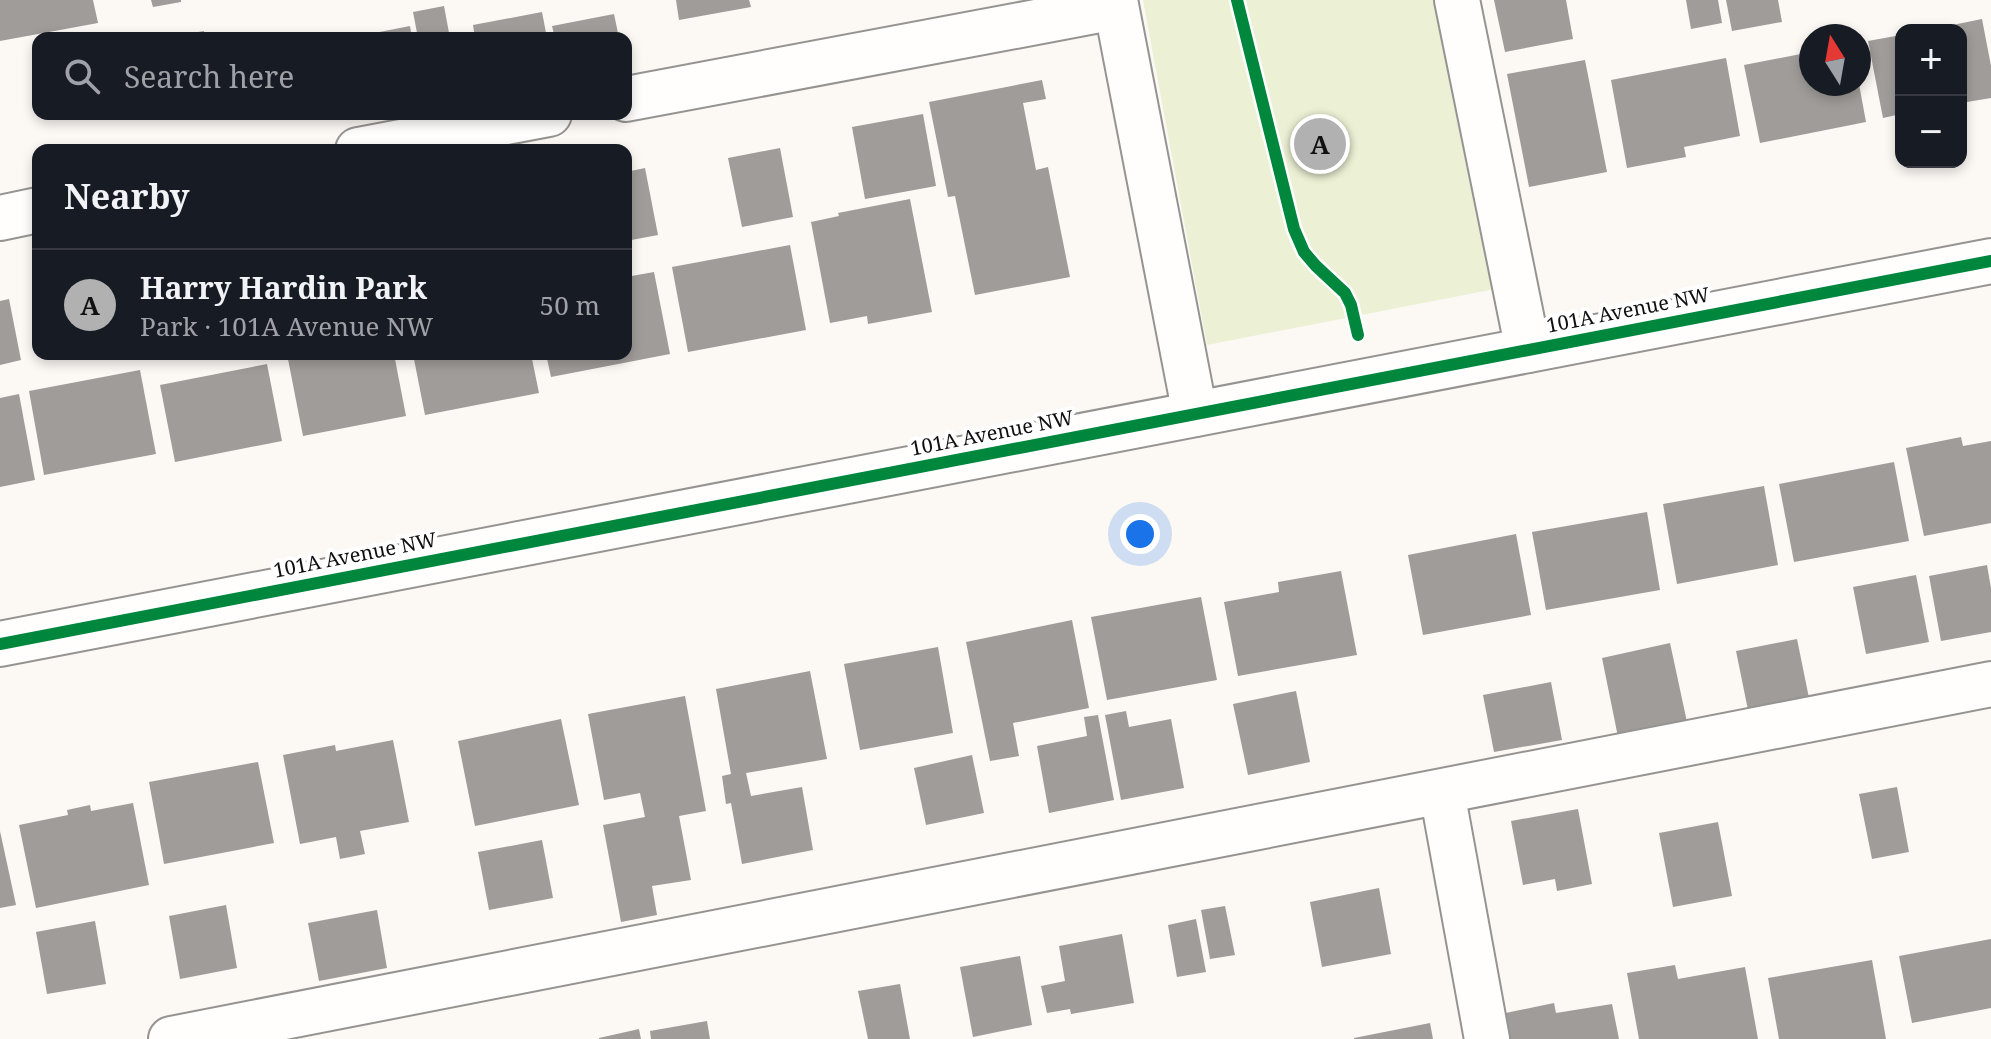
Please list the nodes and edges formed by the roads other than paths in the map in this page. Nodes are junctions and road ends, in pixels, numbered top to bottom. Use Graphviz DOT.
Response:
graph roads {
  1 [pos="1457,0"];
  2 [pos="1116,3"];
  3 [pos="632,98"];
  4 [pos="517,120"];
  5 [pos="390,144"];
  6 [pos="32,211"];
  7 [pos="0,218"];
  8 [pos="1991,261"];
  9 [pos="1528,350"];
  10 [pos="1195,414"];
  11 [pos="0,644"];
  12 [pos="1991,684"];
  13 [pos="1442,792"];
  14 [pos="171,1039"];
  15 [pos="1487,1039"];
  1 -- 9 [label="street"];
  2 -- 3 [label="street"];
  2 -- 10 [label="street"];
  4 -- 5 [label="street"];
  6 -- 7 [label="street"];
  8 -- 9 [label="street, 101A Avenue NW"];
  9 -- 10 [label="street, 101A Avenue NW"];
  10 -- 11 [label="street, 101A Avenue NW"];
  12 -- 13 [label="street"];
  13 -- 14 [label="street"];
  13 -- 15 [label="street"];
}
